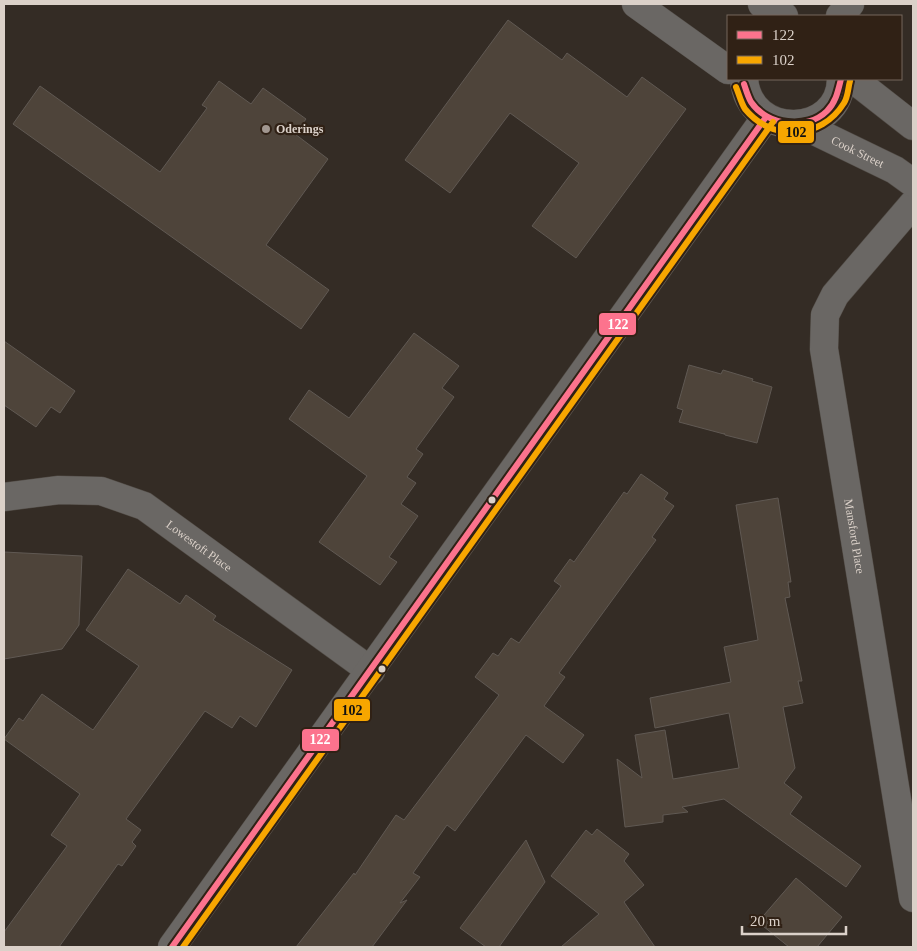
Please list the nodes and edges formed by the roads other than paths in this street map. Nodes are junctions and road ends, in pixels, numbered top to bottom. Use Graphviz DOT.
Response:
graph roads {
  1 [pos="636,4"];
  2 [pos="762,4"];
  3 [pos="850,4"];
  4 [pos="782,15"];
  5 [pos="841,15"];
  6 [pos="727,68"];
  7 [pos="740,80"];
  8 [pos="841,80"];
  9 [pos="854,80"];
  10 [pos="766,117"];
  11 [pos="800,124"];
  12 [pos="913,126"];
  13 [pos="913,183"];
  14 [pos="913,204"];
  15 [pos="4,498"];
  16 [pos="371,671"];
  17 [pos="913,898"];
  18 [pos="172,947"];
  1 -- 6 [label="street"];
  2 -- 4 [label="street"];
  3 -- 5 [label="street"];
  7 -- 10 [label="street"];
  8 -- 11 [label="street"];
  9 -- 12 [label="street"];
  10 -- 11 [label="street"];
  10 -- 16 [label="street"];
  11 -- 13 [label="street, Cook Street"];
  14 -- 17 [label="street, Mansford Place"];
  15 -- 16 [label="street, Lowestoft Place"];
  16 -- 18 [label="street"];
}
